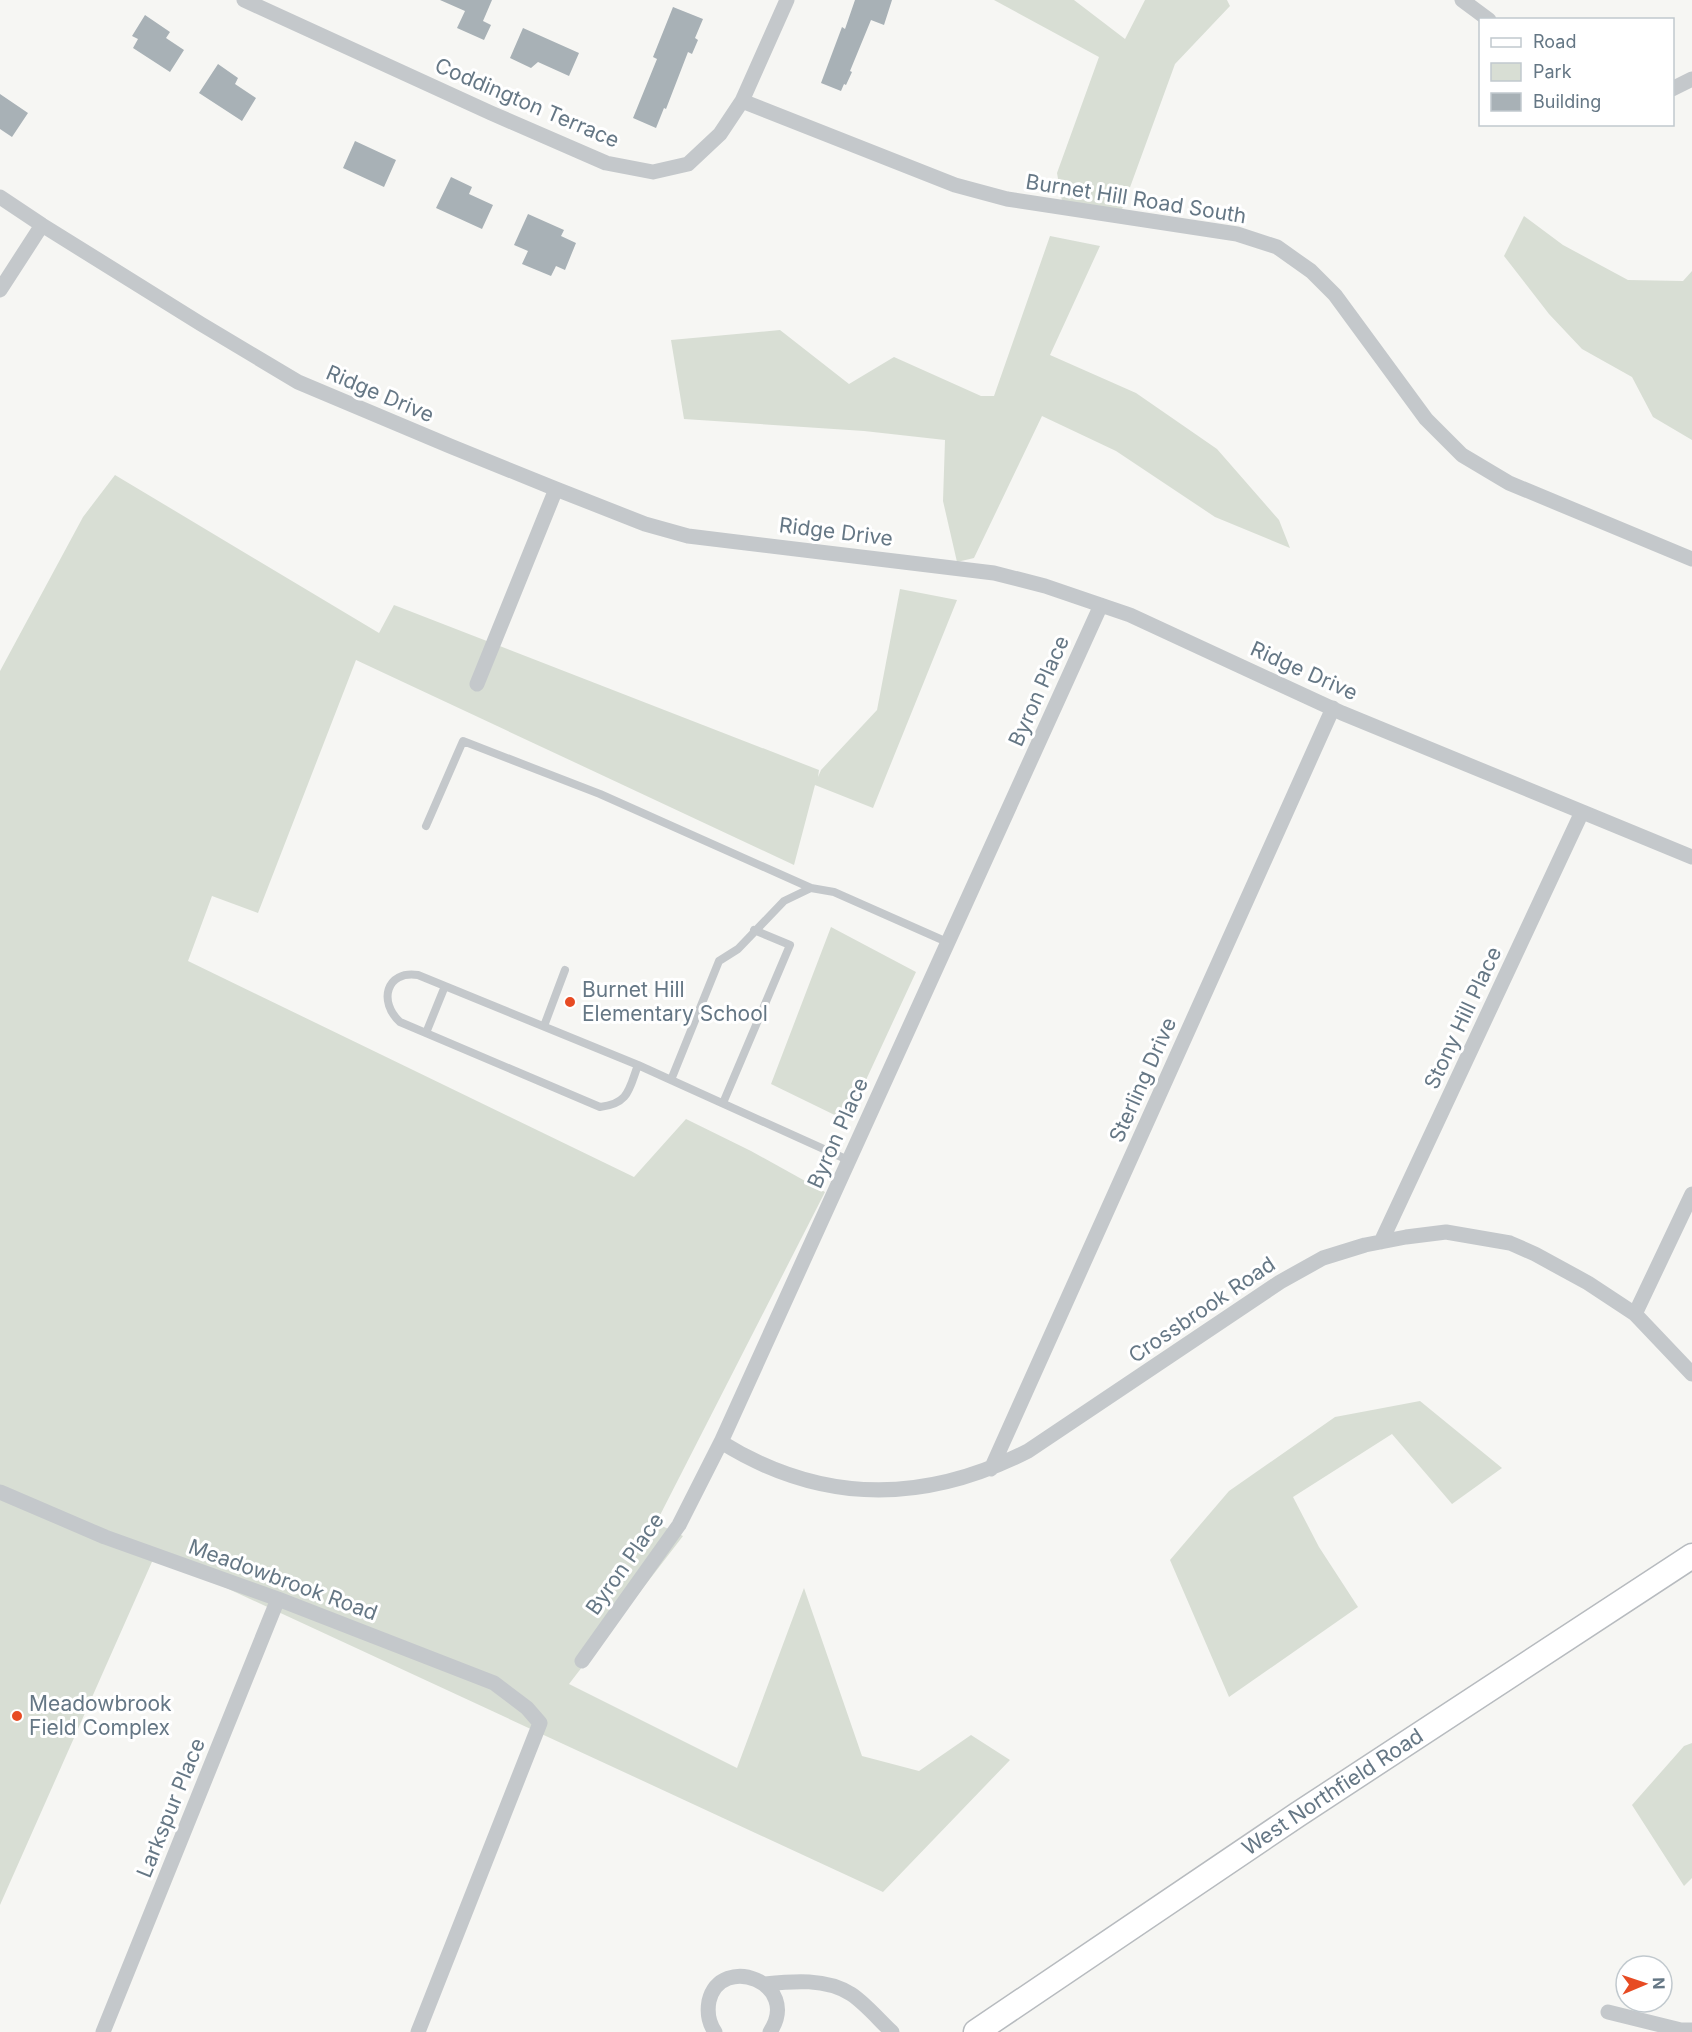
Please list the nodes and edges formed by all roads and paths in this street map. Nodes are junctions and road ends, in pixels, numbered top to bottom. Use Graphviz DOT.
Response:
graph roads {
  1 [pos="244,0"];
  2 [pos="787,0"];
  3 [pos="1462,0"];
  4 [pos="1486,18"];
  5 [pos="1692,79"];
  6 [pos="1674,88"];
  7 [pos="742,101"];
  8 [pos="0,196"];
  9 [pos="42,225"];
  10 [pos="0,290"];
  11 [pos="556,489"];
  12 [pos="1692,559"];
  13 [pos="1101,605"];
  14 [pos="477,684"];
  15 [pos="1333,708"];
  16 [pos="1582,812"];
  17 [pos="426,826"];
  18 [pos="1692,857"];
  19 [pos="811,888"];
  20 [pos="754,930"];
  21 [pos="947,942"];
  22 [pos="565,970"];
  23 [pos="445,986"];
  24 [pos="544,1026"];
  25 [pos="426,1033"];
  26 [pos="638,1065"];
  27 [pos="671,1080"];
  28 [pos="723,1103"];
  29 [pos="849,1161"];
  30 [pos="1692,1194"];
  31 [pos="1381,1242"];
  32 [pos="1635,1314"];
  33 [pos="1692,1374"];
  34 [pos="721,1443"];
  35 [pos="991,1469"];
  36 [pos="0,1492"];
  37 [pos="1692,1556"];
  38 [pos="278,1599"];
  39 [pos="582,1661"];
  40 [pos="765,1984"];
  41 [pos="1608,2012"];
  42 [pos="1692,2030"];
  43 [pos="103,2032"];
  44 [pos="418,2032"];
  45 [pos="715,2032"];
  46 [pos="770,2032"];
  47 [pos="892,2032"];
  48 [pos="976,2032"];
  1 -- 7 [label="street, Coddington Terrace"];
  2 -- 7 [label="street, Coddington Terrace"];
  3 -- 4 [label="street"];
  5 -- 6 [label="street"];
  7 -- 12 [label="street, Burnet Hill Road South"];
  8 -- 9 [label="street, Ridge Drive"];
  9 -- 10 [label="street"];
  9 -- 11 [label="street, Ridge Drive"];
  11 -- 13 [label="street, Ridge Drive"];
  11 -- 14 [label="street"];
  13 -- 15 [label="street, Ridge Drive"];
  13 -- 21 [label="street, Byron Place"];
  15 -- 16 [label="street, Ridge Drive"];
  15 -- 35 [label="street, Sterling Drive"];
  16 -- 18 [label="street, Ridge Drive"];
  16 -- 31 [label="street, Stony Hill Place"];
  17 -- 19 [label="lane"];
  19 -- 20 [label="lane"];
  19 -- 21 [label="lane"];
  20 -- 27 [label="lane"];
  20 -- 28 [label="lane"];
  21 -- 29 [label="street, Byron Place"];
  22 -- 24 [label="lane"];
  23 -- 24 [label="lane"];
  23 -- 25 [label="lane"];
  23 -- 25 [label="lane"];
  24 -- 26 [label="lane"];
  25 -- 26 [label="lane"];
  26 -- 27 [label="lane"];
  27 -- 28 [label="lane"];
  28 -- 29 [label="lane"];
  29 -- 34 [label="street, Byron Place"];
  30 -- 32 [label="street"];
  31 -- 32 [label="street, Crossbrook Road"];
  31 -- 35 [label="street, Crossbrook Road"];
  32 -- 33 [label="street, Crossbrook Road"];
  34 -- 35 [label="street, Crossbrook Road"];
  34 -- 39 [label="street, Byron Place"];
  36 -- 38 [label="street, Meadowbrook Road"];
  37 -- 48 [label="main road, West Northfield Road"];
  38 -- 43 [label="street, Larkspur Place"];
  38 -- 44 [label="street, Meadowbrook Road"];
  40 -- 45 [label="street"];
  40 -- 46 [label="street"];
  40 -- 47 [label="street"];
  41 -- 42 [label="street"];
}
